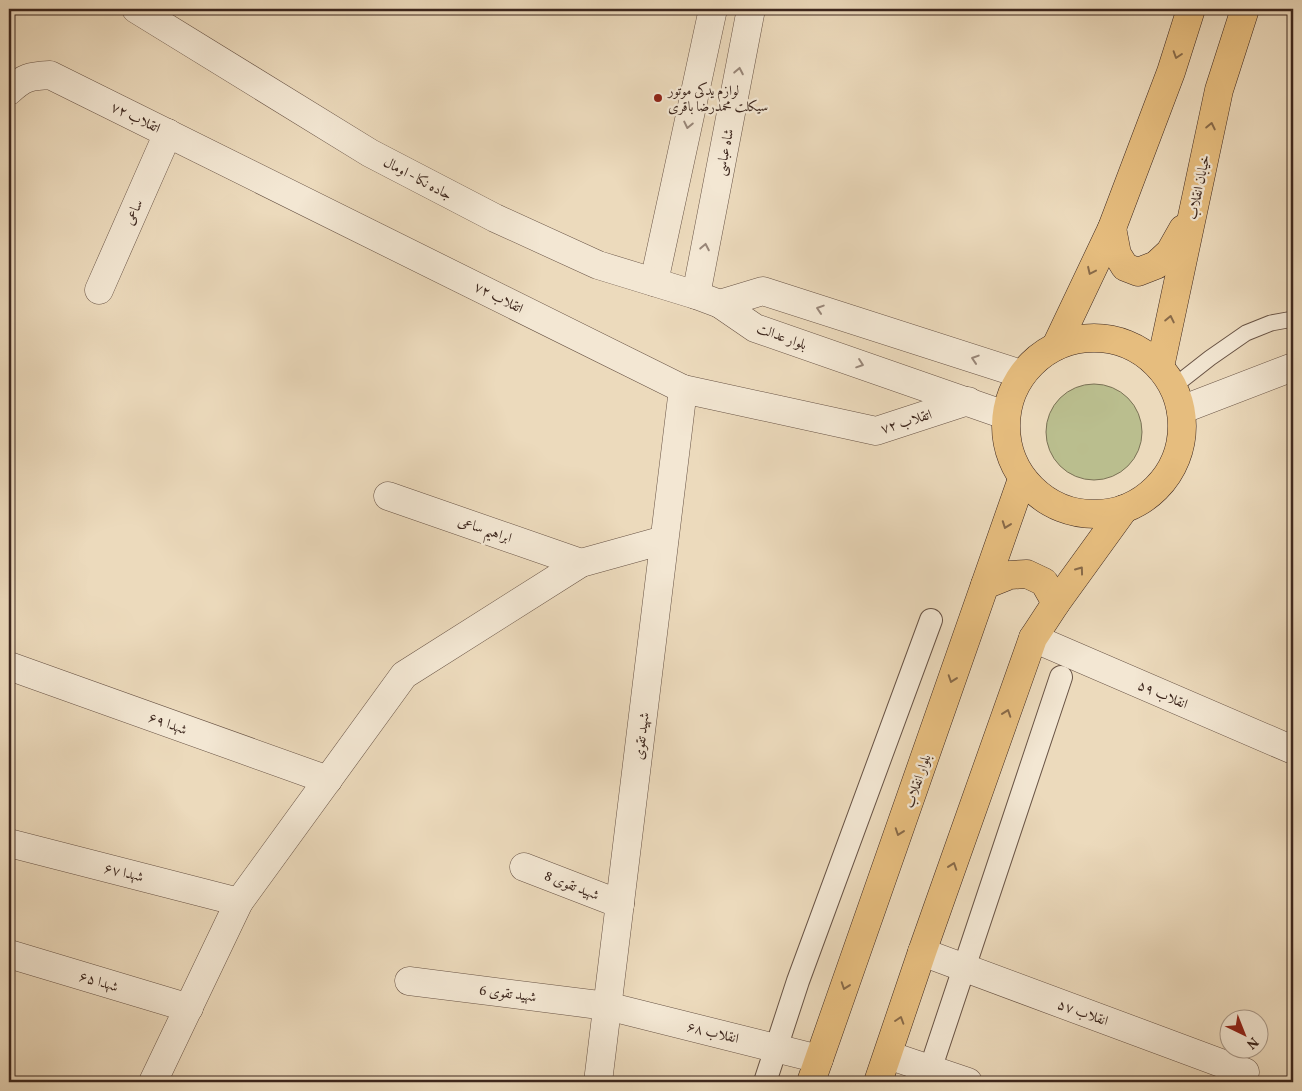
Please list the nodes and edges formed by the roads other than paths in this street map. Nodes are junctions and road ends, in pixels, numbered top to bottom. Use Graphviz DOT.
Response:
graph roads {
  1 [pos="136,9"];
  2 [pos="713,9"];
  3 [pos="751,9"];
  4 [pos="1191,9"];
  5 [pos="1245,9"];
  6 [pos="707,37"];
  7 [pos="744,45"];
  8 [pos="9,91"];
  9 [pos="168,133"];
  10 [pos="1192,214"];
  11 [pos="1112,228"];
  12 [pos="654,282"];
  13 [pos="99,290"];
  14 [pos="708,300"];
  15 [pos="1293,319"];
  16 [pos="1056,346"];
  17 [pos="1293,367"];
  18 [pos="1022,374"];
  19 [pos="1172,388"];
  20 [pos="683,389"];
  21 [pos="968,401"];
  22 [pos="1005,415"];
  23 [pos="1022,480"];
  24 [pos="388,496"];
  25 [pos="1124,509"];
  26 [pos="664,540"];
  27 [pos="581,562"];
  28 [pos="984,585"];
  29 [pos="1056,603"];
  30 [pos="931,620"];
  31 [pos="1033,638"];
  32 [pos="9,666"];
  33 [pos="1061,677"];
  34 [pos="1293,750"];
  35 [pos="328,780"];
  36 [pos="9,843"];
  37 [pos="524,867"];
  38 [pos="239,902"];
  39 [pos="620,904"];
  40 [pos="922,952"];
  41 [pos="9,954"];
  42 [pos="964,968"];
  43 [pos="409,981"];
  44 [pos="607,1006"];
  45 [pos="188,1008"];
  46 [pos="776,1048"];
  47 [pos="888,1054"];
  48 [pos="815,1071"];
  49 [pos="1245,1072"];
  50 [pos="928,1076"];
  51 [pos="153,1082"];
  52 [pos="598,1082"];
  53 [pos="765,1082"];
  54 [pos="878,1082"];
  55 [pos="968,1082"];
  1 -- 12 [label="street, جاده نکا - اومال"];
  2 -- 6 [label="street"];
  3 -- 7 [label="street, شاه عباسی"];
  4 -- 11 [label="main road, one-way"];
  10 -- 5 [label="main road, خیابان انقلاب, one-way"];
  6 -- 7 [label="street"];
  6 -- 12 [label="street, one-way"];
  14 -- 7 [label="street, شاه عباسی, one-way"];
  8 -- 9 [label="street, اتقلاب ۷۲"];
  9 -- 13 [label="street, ساعی"];
  9 -- 20 [label="street, اتقلاب ۷۲"];
  10 -- 11 [label="main road"];
  19 -- 10 [label="main road, خیابان انقلاب, one-way"];
  11 -- 16 [label="main road, one-way"];
  12 -- 14 [label="street, جاده نکا - اومال"];
  18 -- 14 [label="street, one-way"];
  14 -- 21 [label="street, بلوار عدالت, one-way"];
  15 -- 19 [label="lane"];
  16 -- 18 [label="main road"];
  16 -- 19 [label="main road"];
  17 -- 19 [label="street"];
  18 -- 22 [label="main road"];
  19 -- 25 [label="main road"];
  20 -- 21 [label="street, اتقلاب ۷۲"];
  20 -- 26 [label="street, شهید تقوی"];
  21 -- 22 [label="street, بلوار عدالت"];
  22 -- 23 [label="main road"];
  23 -- 25 [label="main road"];
  23 -- 28 [label="main road, بلوار انقلاب, one-way"];
  24 -- 27 [label="street, ابراهیم ساعی"];
  29 -- 25 [label="main road, one-way"];
  26 -- 27 [label="street"];
  26 -- 39 [label="street, شهید تقوی"];
  27 -- 35 [label="street"];
  28 -- 29 [label="main road"];
  28 -- 48 [label="main road, بلوار انقلاب, one-way"];
  29 -- 31 [label="main road"];
  30 -- 46 [label="street"];
  31 -- 34 [label="street, انقلاب ۵۹"];
  40 -- 31 [label="main road, one-way"];
  32 -- 35 [label="street, شهدا ۶۹"];
  33 -- 42 [label="street"];
  35 -- 38 [label="street"];
  36 -- 38 [label="street, شهدا ۶۷"];
  37 -- 39 [label="street, شهید تقوی 8"];
  38 -- 45 [label="street"];
  39 -- 44 [label="street, شهید تقوی"];
  40 -- 42 [label="street, انقلاب ۵۷"];
  47 -- 40 [label="main road, one-way"];
  41 -- 45 [label="street, شهدا ۶۵"];
  42 -- 49 [label="street, انقلاب ۵۷"];
  42 -- 50 [label="street"];
  43 -- 44 [label="street, شهید تقوی 6"];
  44 -- 46 [label="street, انقلاب ۶۸"];
  44 -- 52 [label="street, شهید تقوی"];
  45 -- 51 [label="street"];
  46 -- 48 [label="street, انقلاب ۶۸"];
  46 -- 53 [label="street"];
  47 -- 50 [label="street"];
  47 -- 54 [label="main road"];
  50 -- 55 [label="street"];
}
